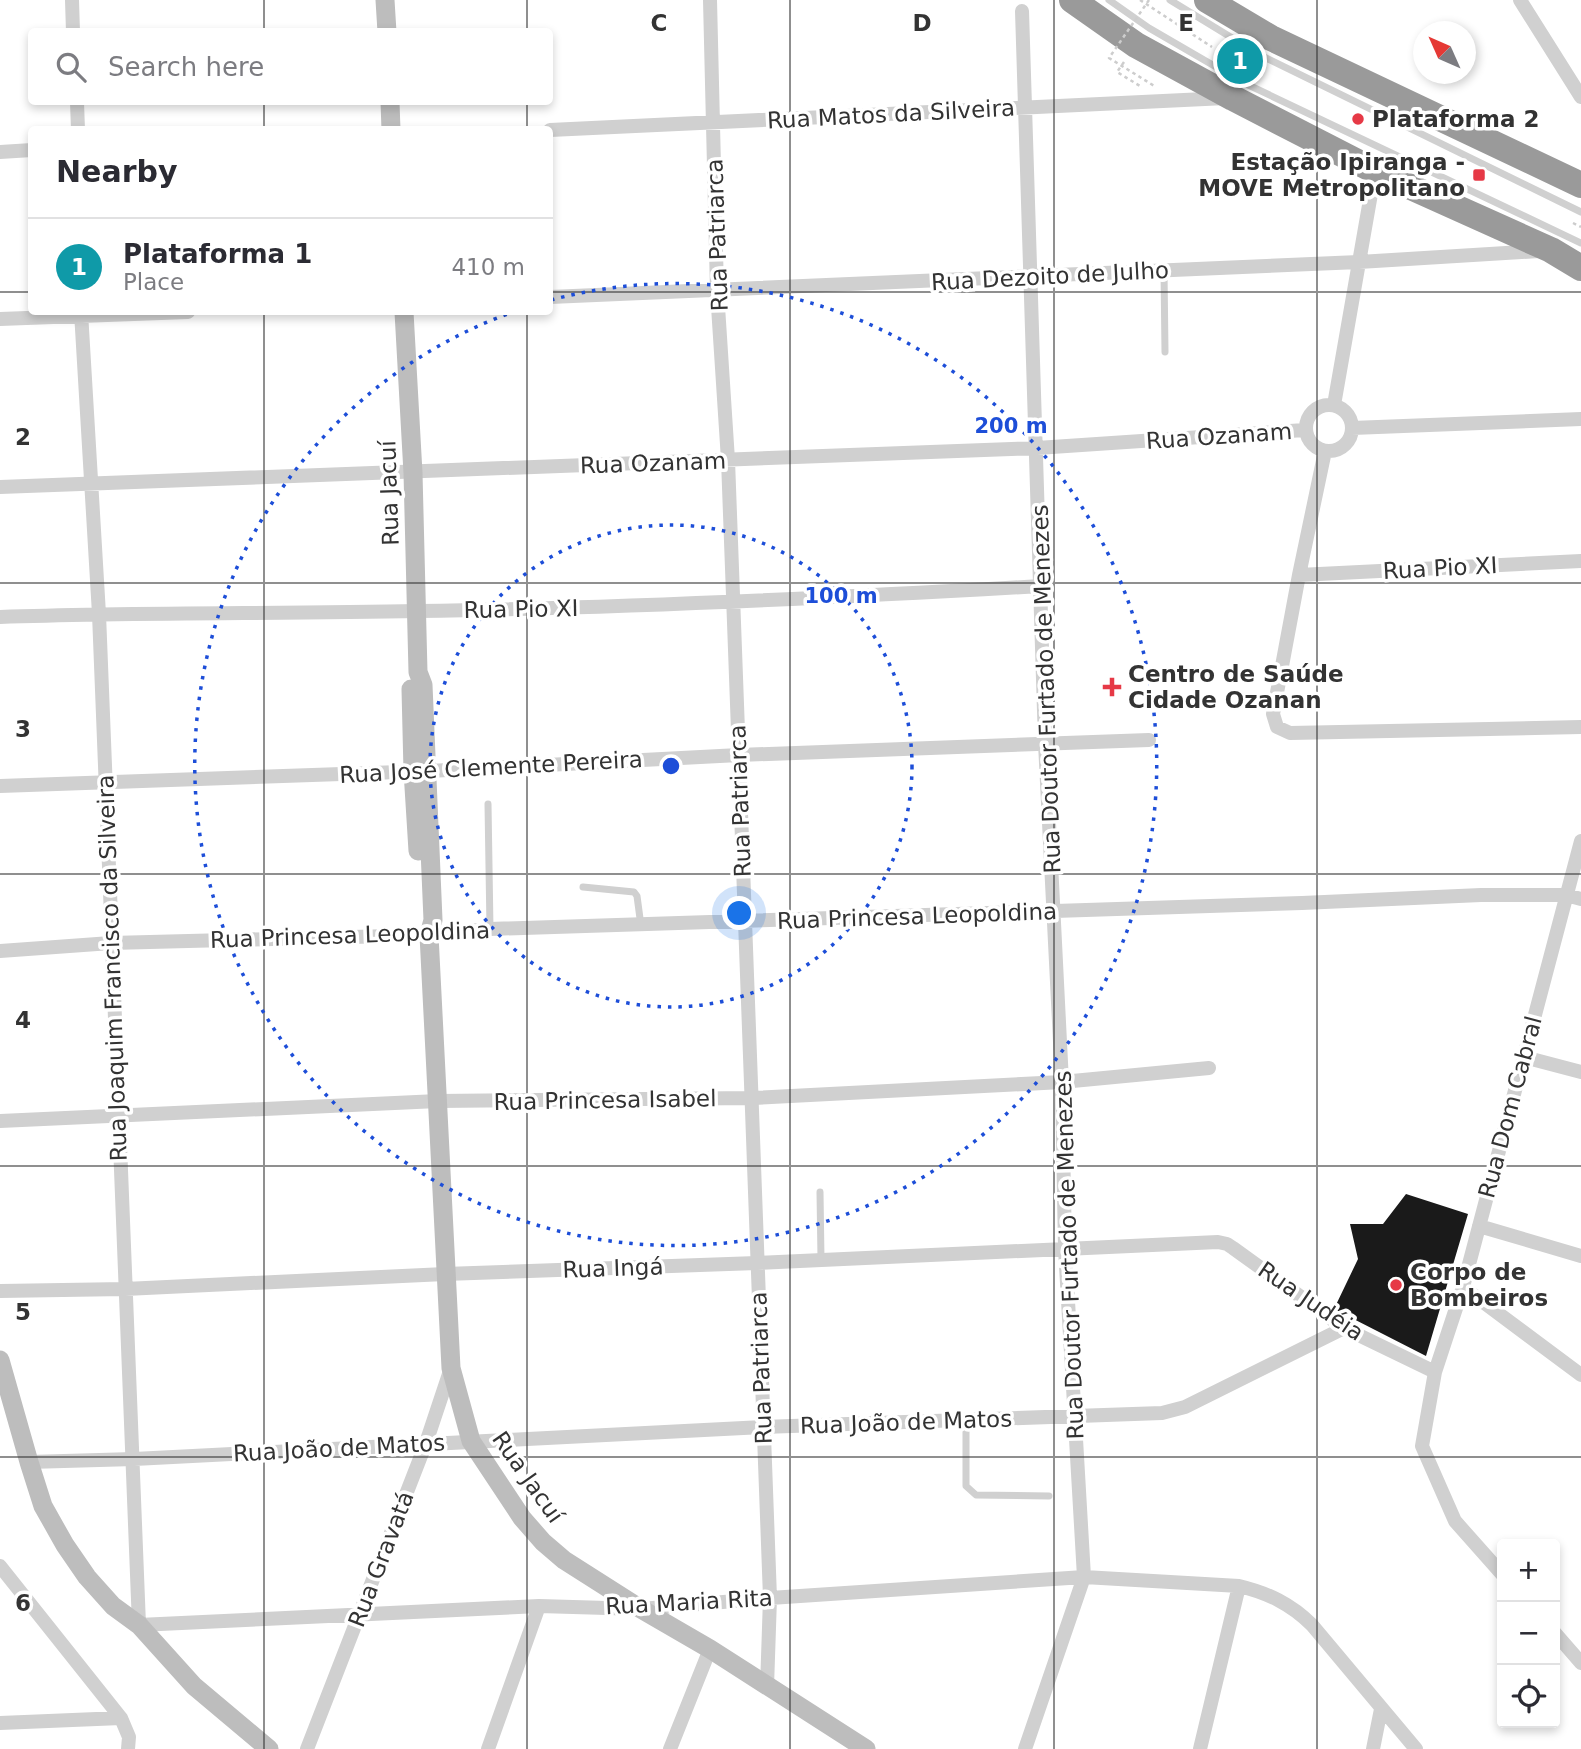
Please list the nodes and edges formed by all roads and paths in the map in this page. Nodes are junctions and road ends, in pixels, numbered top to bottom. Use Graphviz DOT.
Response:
graph roads {
  1 [pos="72,0"];
  2 [pos="385,0"];
  3 [pos="710,0"];
  4 [pos="1073,0"];
  5 [pos="1109,0"];
  6 [pos="1140,0"];
  7 [pos="1149,0"];
  8 [pos="1170,0"];
  9 [pos="1207,0"];
  10 [pos="1520,0"];
  11 [pos="1022,11"];
  12 [pos="73,28"];
  13 [pos="387,28"];
  14 [pos="1212,47"];
  15 [pos="1117,72"];
  16 [pos="1140,86"];
  17 [pos="1152,93"];
  18 [pos="1581,97"];
  19 [pos="1233,98"];
  20 [pos="77,105"];
  21 [pos="390,105"];
  22 [pos="1027,108"];
  23 [pos="713,122"];
  24 [pos="78,126"];
  25 [pos="391,126"];
  26 [pos="553,130"];
  27 [pos="28,150"];
  28 [pos="0,152"];
  29 [pos="1375,171"];
  30 [pos="1581,185"];
  31 [pos="1581,212"];
  32 [pos="1581,243"];
  33 [pos="1551,250"];
  34 [pos="1359,262"];
  35 [pos="1581,268"];
  36 [pos="1164,271"];
  37 [pos="1031,277"];
  38 [pos="717,291"];
  39 [pos="553,297"];
  40 [pos="65,315"];
  41 [pos="81,315"];
  42 [pos="404,315"];
  43 [pos="0,319"];
  44 [pos="1165,352"];
  45 [pos="1334,405"];
  46 [pos="1581,418"];
  47 [pos="1352,428"];
  48 [pos="1306,430"];
  49 [pos="1037,448"];
  50 [pos="1325,451"];
  51 [pos="728,460"];
  52 [pos="413,473"];
  53 [pos="90,482"];
  54 [pos="0,487"];
  55 [pos="1581,561"];
  56 [pos="1299,575"];
  57 [pos="1041,586"];
  58 [pos="733,603"];
  59 [pos="418,611"];
  60 [pos="99,614"];
  61 [pos="0,617"];
  62 [pos="1581,727"];
  63 [pos="1149,740"];
  64 [pos="1045,743"];
  65 [pos="739,755"];
  66 [pos="421,771"];
  67 [pos="104,781"];
  68 [pos="0,786"];
  69 [pos="488,804"];
  70 [pos="1581,841"];
  71 [pos="583,887"];
  72 [pos="1566,895"];
  73 [pos="1581,899"];
  74 [pos="1055,911"];
  75 [pos="745,922"];
  76 [pos="641,926"];
  77 [pos="490,929"];
  78 [pos="429,935"];
  79 [pos="111,943"];
  80 [pos="0,951"];
  81 [pos="1524,1057"];
  82 [pos="1209,1068"];
  83 [pos="1581,1072"];
  84 [pos="1062,1082"];
  85 [pos="752,1098"];
  86 [pos="438,1101"];
  87 [pos="119,1116"];
  88 [pos="0,1121"];
  89 [pos="820,1192"];
  90 [pos="1479,1226"];
  91 [pos="1227,1244"];
  92 [pos="1065,1249"];
  93 [pos="1581,1256"];
  94 [pos="821,1260"];
  95 [pos="757,1263"];
  96 [pos="445,1273"];
  97 [pos="1463,1287"];
  98 [pos="125,1289"];
  99 [pos="0,1290"];
  100 [pos="1344,1328"];
  101 [pos="1,1365"];
  102 [pos="451,1368"];
  103 [pos="1435,1372"];
  104 [pos="1581,1376"];
  105 [pos="1075,1416"];
  106 [pos="966,1420"];
  107 [pos="763,1427"];
  108 [pos="471,1441"];
  109 [pos="426,1443"];
  110 [pos="134,1459"];
  111 [pos="29,1462"];
  112 [pos="1049,1496"];
  113 [pos="0,1566"];
  114 [pos="1497,1568"];
  115 [pos="1084,1577"];
  116 [pos="1239,1586"];
  117 [pos="770,1598"];
  118 [pos="539,1606"];
  119 [pos="641,1609"];
  120 [pos="359,1616"];
  121 [pos="139,1625"];
  122 [pos="1560,1639"];
  123 [pos="710,1649"];
  124 [pos="1581,1663"];
  125 [pos="767,1686"];
  126 [pos="1381,1709"];
  127 [pos="121,1718"];
  128 [pos="0,1723"];
  129 [pos="855,1745"];
  130 [pos="128,1749"];
  131 [pos="270,1749"];
  132 [pos="307,1749"];
  133 [pos="488,1749"];
  134 [pos="670,1749"];
  135 [pos="1025,1749"];
  136 [pos="1200,1749"];
  137 [pos="1373,1749"];
  138 [pos="1416,1749"];
  1 -- 12 [label="street"];
  2 -- 13 [label="main road"];
  3 -- 23 [label="street, Rua Patriarca"];
  4 -- 19 [label="highway"];
  5 -- 32 [label="lane"];
  6 -- 14 [label="path"];
  7 -- 17 [label="path, bridge"];
  8 -- 31 [label="lane"];
  9 -- 30 [label="highway"];
  10 -- 18 [label="street"];
  11 -- 22 [label="street, Rua Doutor Furtado de Menezes"];
  15 -- 16 [label="path"];
  19 -- 22 [label="street, Rua Matos da Silveira"];
  19 -- 29 [label="highway"];
  20 -- 24 [label="street"];
  21 -- 25 [label="main road"];
  22 -- 23 [label="street, Rua Matos da Silveira"];
  22 -- 37 [label="street, Rua Doutor Furtado de Menezes"];
  23 -- 26 [label="street, Rua Matos da Silveira"];
  23 -- 38 [label="street, Rua Patriarca"];
  27 -- 28 [label="street"];
  29 -- 33 [label="highway"];
  29 -- 34 [label="street"];
  33 -- 34 [label="street, Rua Dezoito de Julho"];
  33 -- 35 [label="highway"];
  34 -- 36 [label="street, Rua Dezoito de Julho"];
  34 -- 45 [label="street"];
  36 -- 37 [label="street, Rua Dezoito de Julho"];
  36 -- 44 [label="lane"];
  37 -- 38 [label="street, Rua Dezoito de Julho"];
  37 -- 49 [label="street, Rua Doutor Furtado de Menezes"];
  38 -- 39 [label="street, Rua Dezoito de Julho"];
  38 -- 51 [label="street, Rua Patriarca"];
  40 -- 43 [label="street"];
  41 -- 53 [label="street, Rua Joaquim Francisco da Silveira"];
  42 -- 52 [label="main road, Rua Jacuí"];
  45 -- 47 [label="street"];
  45 -- 48 [label="street"];
  46 -- 47 [label="street"];
  47 -- 50 [label="street"];
  48 -- 49 [label="street, Rua Ozanam"];
  48 -- 50 [label="street"];
  49 -- 51 [label="street, Rua Ozanam"];
  49 -- 57 [label="street, Rua Doutor Furtado de Menezes"];
  50 -- 56 [label="street"];
  51 -- 52 [label="street, Rua Ozanam"];
  51 -- 58 [label="street, Rua Patriarca"];
  52 -- 53 [label="street, Rua Ozanam"];
  52 -- 59 [label="main road, Rua Jacuí"];
  53 -- 54 [label="street, Rua Ozanam"];
  53 -- 60 [label="street, Rua Joaquim Francisco da Silveira"];
  55 -- 56 [label="street, Rua Pio XI"];
  56 -- 62 [label="street"];
  57 -- 58 [label="street, Rua Pio XI"];
  57 -- 64 [label="street, Rua Doutor Furtado de Menezes"];
  58 -- 59 [label="street, Rua Pio XI"];
  58 -- 65 [label="street, Rua Patriarca"];
  59 -- 60 [label="street, Rua Pio XI"];
  59 -- 66 [label="main road, Rua Jacuí"];
  60 -- 61 [label="street, Rua Pio XI"];
  60 -- 67 [label="street, Rua Joaquim Francisco da Silveira"];
  63 -- 64 [label="street, Rua José Clemente Pereira"];
  64 -- 65 [label="street, Rua José Clemente Pereira"];
  64 -- 74 [label="street, Rua Doutor Furtado de Menezes"];
  65 -- 66 [label="street, Rua José Clemente Pereira"];
  65 -- 75 [label="street, Rua Patriarca"];
  66 -- 67 [label="street, Rua José Clemente Pereira"];
  66 -- 78 [label="main road, Rua Jacuí"];
  67 -- 68 [label="street, Rua José Clemente Pereira"];
  67 -- 79 [label="street, Rua Joaquim Francisco da Silveira"];
  69 -- 77 [label="lane"];
  70 -- 72 [label="street, Rua Dom Cabral"];
  71 -- 76 [label="lane"];
  72 -- 73 [label="street, Rua Princesa Leopoldina"];
  72 -- 74 [label="street, Rua Princesa Leopoldina"];
  72 -- 81 [label="street, Rua Dom Cabral"];
  74 -- 75 [label="street, Rua Princesa Leopoldina"];
  74 -- 84 [label="street, Rua Doutor Furtado de Menezes"];
  75 -- 76 [label="street, Rua Princesa Leopoldina"];
  75 -- 85 [label="street, Rua Patriarca"];
  76 -- 77 [label="street, Rua Princesa Leopoldina"];
  77 -- 78 [label="street, Rua Princesa Leopoldina"];
  78 -- 79 [label="street, Rua Princesa Leopoldina"];
  78 -- 86 [label="main road, Rua Jacuí"];
  79 -- 80 [label="street, Rua Princesa Leopoldina"];
  79 -- 87 [label="street, Rua Joaquim Francisco da Silveira"];
  81 -- 83 [label="street"];
  81 -- 90 [label="street, Rua Dom Cabral"];
  82 -- 84 [label="street, Rua Princesa Isabel"];
  84 -- 85 [label="street, Rua Princesa Isabel"];
  84 -- 92 [label="street, Rua Doutor Furtado de Menezes"];
  85 -- 86 [label="street, Rua Princesa Isabel"];
  85 -- 95 [label="street, Rua Patriarca"];
  86 -- 87 [label="street, Rua Princesa Isabel"];
  86 -- 96 [label="main road, Rua Jacuí"];
  87 -- 88 [label="street, Rua Princesa Isabel"];
  87 -- 98 [label="street, Rua Joaquim Francisco da Silveira"];
  89 -- 94 [label="lane"];
  90 -- 93 [label="street"];
  90 -- 97 [label="street, Rua Dom Cabral"];
  91 -- 92 [label="street, Rua Ingá"];
  91 -- 100 [label="street, Rua Judéia"];
  92 -- 94 [label="street, Rua Ingá"];
  92 -- 105 [label="street, Rua Doutor Furtado de Menezes"];
  94 -- 95 [label="street, Rua Ingá"];
  95 -- 96 [label="street, Rua Ingá"];
  95 -- 107 [label="street, Rua Patriarca"];
  96 -- 98 [label="street, Rua Ingá"];
  96 -- 102 [label="main road, Rua Jacuí"];
  97 -- 103 [label="street, Rua Dom Cabral"];
  97 -- 104 [label="street"];
  98 -- 99 [label="street, Rua Ingá"];
  98 -- 110 [label="street, Rua Joaquim Francisco da Silveira"];
  100 -- 103 [label="street, Rua Judéia"];
  100 -- 105 [label="street, Rua João de Matos"];
  101 -- 111 [label="main road"];
  102 -- 108 [label="main road, Rua Jacuí"];
  102 -- 109 [label="street, Rua Gravatá"];
  103 -- 114 [label="street, Rua Dom Cabral"];
  105 -- 106 [label="street, Rua João de Matos"];
  105 -- 115 [label="street, Rua Doutor Furtado de Menezes"];
  106 -- 107 [label="street, Rua João de Matos"];
  106 -- 112 [label="lane"];
  107 -- 108 [label="street, Rua João de Matos"];
  107 -- 117 [label="street, Rua Patriarca"];
  108 -- 109 [label="street, Rua João de Matos"];
  108 -- 119 [label="main road, Rua Jacuí"];
  109 -- 110 [label="street, Rua João de Matos"];
  109 -- 120 [label="street, Rua Gravatá"];
  110 -- 111 [label="street, Rua João de Matos"];
  110 -- 121 [label="street, Rua Joaquim Francisco da Silveira"];
  111 -- 121 [label="main road"];
  113 -- 127 [label="street"];
  115 -- 116 [label="street, Rua Maria Rita"];
  115 -- 117 [label="street, Rua Maria Rita"];
  115 -- 135 [label="street"];
  116 -- 126 [label="street, Rua Maria Rita"];
  116 -- 136 [label="street"];
  117 -- 119 [label="street, Rua Maria Rita"];
  117 -- 125 [label="street, Rua Patriarca"];
  118 -- 119 [label="street, Rua Maria Rita"];
  118 -- 120 [label="street, Rua Maria Rita"];
  118 -- 133 [label="street"];
  119 -- 123 [label="main road, Rua Jacuí"];
  120 -- 121 [label="street, Rua Maria Rita"];
  120 -- 132 [label="street, Rua Gravatá"];
  121 -- 131 [label="main road"];
  122 -- 124 [label="street"];
  123 -- 125 [label="main road, Rua Jacuí"];
  123 -- 134 [label="street"];
  125 -- 129 [label="main road, Rua Jacuí"];
  126 -- 137 [label="street"];
  126 -- 138 [label="street, Rua Maria Rita"];
  127 -- 128 [label="street"];
  127 -- 130 [label="street"];
}
